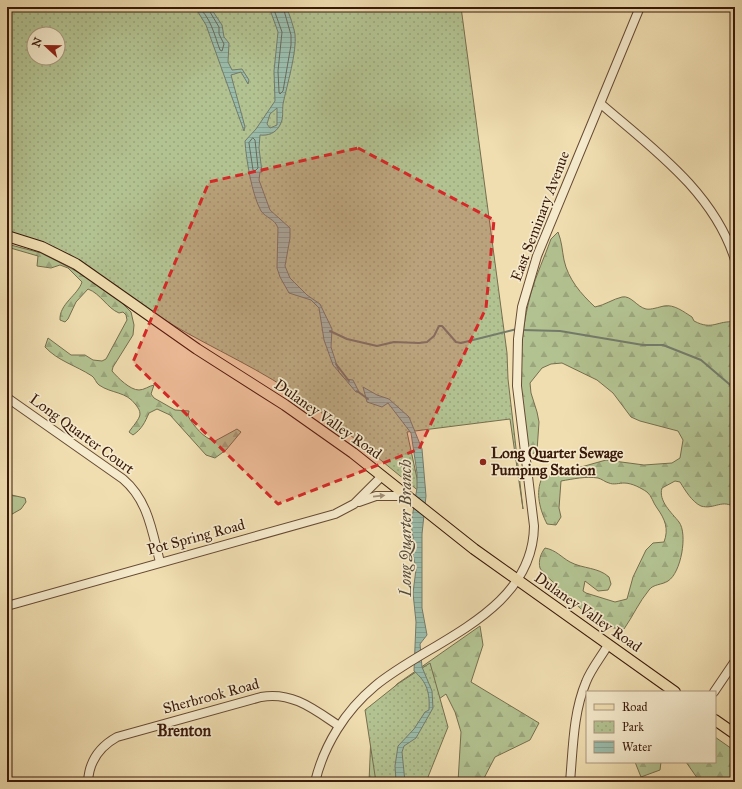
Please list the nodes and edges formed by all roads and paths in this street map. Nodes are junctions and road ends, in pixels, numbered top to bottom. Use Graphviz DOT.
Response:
graph roads {
  1 [pos="640,7"];
  2 [pos="601,104"];
  3 [pos="7,236"];
  4 [pos="735,260"];
  5 [pos="9,399"];
  6 [pos="382,476"];
  7 [pos="405,496"];
  8 [pos="354,504"];
  9 [pos="160,562"];
  10 [pos="516,580"];
  11 [pos="7,606"];
  12 [pos="608,645"];
  13 [pos="735,662"];
  14 [pos="674,691"];
  15 [pos="715,691"];
  16 [pos="716,721"];
  17 [pos="339,726"];
  18 [pos="735,734"];
  19 [pos="88,782"];
  20 [pos="315,782"];
  21 [pos="570,782"];
  1 -- 2 [label="street, East Seminary Avenue"];
  2 -- 4 [label="street"];
  2 -- 10 [label="street, East Seminary Avenue"];
  3 -- 6 [label="main road, Dulaney Valley Road"];
  5 -- 9 [label="street, Long Quarter Court"];
  6 -- 7 [label="main road, Dulaney Valley Road"];
  6 -- 8 [label="street, Pot Spring Road"];
  8 -- 7 [label="street, one-way"];
  7 -- 10 [label="main road, Dulaney Valley Road"];
  8 -- 9 [label="street, Pot Spring Road"];
  9 -- 11 [label="street, Pot Spring Road"];
  10 -- 12 [label="main road, Dulaney Valley Road"];
  10 -- 17 [label="street, East Seminary Avenue"];
  12 -- 14 [label="main road, Dulaney Valley Road"];
  12 -- 21 [label="street"];
  13 -- 15 [label="street"];
  16 -- 18 [label="main road"];
  17 -- 19 [label="street, Sherbrook Road"];
  17 -- 20 [label="street, East Seminary Avenue"];
}
